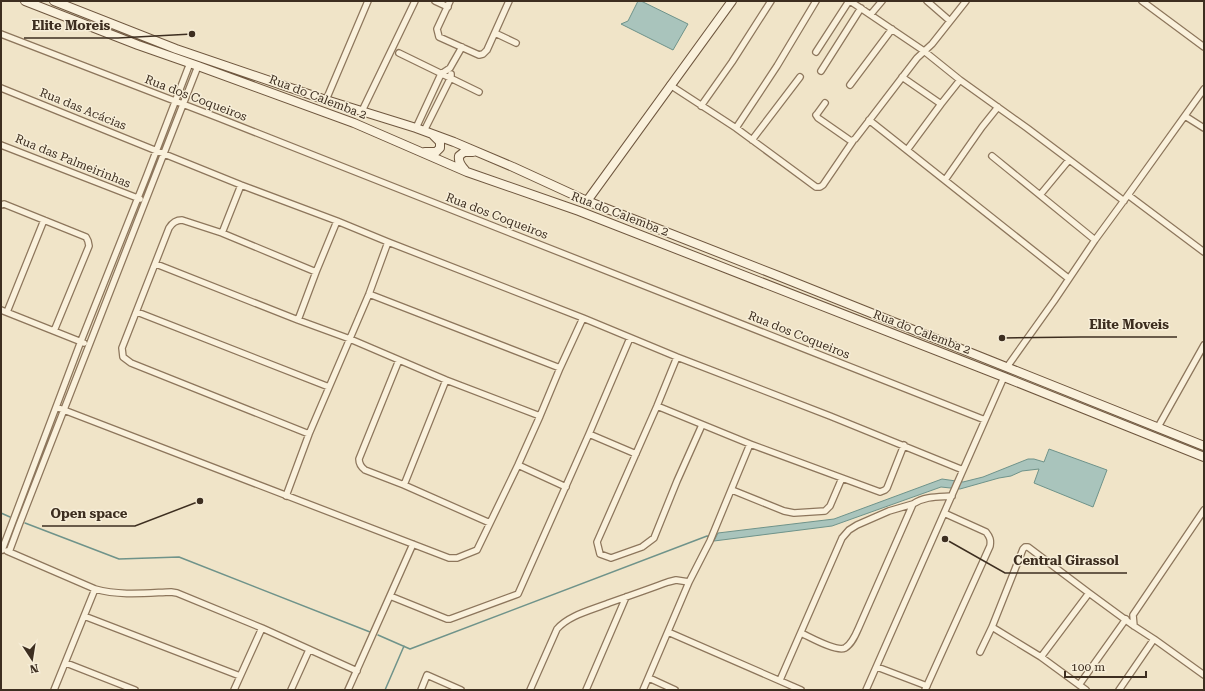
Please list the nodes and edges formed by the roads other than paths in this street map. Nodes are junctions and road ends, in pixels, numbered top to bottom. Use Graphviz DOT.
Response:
graph roads {
  1 [pos="25,1"];
  2 [pos="54,1"];
  3 [pos="368,1"];
  4 [pos="415,1"];
  5 [pos="436,1"];
  6 [pos="509,1"];
  7 [pos="732,1"];
  8 [pos="771,1"];
  9 [pos="816,1"];
  10 [pos="850,1"];
  11 [pos="882,1"];
  12 [pos="927,1"];
  13 [pos="966,1"];
  14 [pos="1144,1"];
  15 [pos="449,4"];
  16 [pos="861,8"];
  17 [pos="871,14"];
  18 [pos="950,21"];
  19 [pos="892,29"];
  20 [pos="495,33"];
  21 [pos="1,34"];
  22 [pos="516,43"];
  23 [pos="462,47"];
  24 [pos="1204,47"];
  25 [pos="924,51"];
  26 [pos="816,52"];
  27 [pos="399,53"];
  28 [pos="194,64"];
  29 [pos="450,68"];
  30 [pos="821,70"];
  31 [pos="441,74"];
  32 [pos="451,77"];
  33 [pos="800,77"];
  34 [pos="902,77"];
  35 [pos="960,80"];
  36 [pos="670,85"];
  37 [pos="850,85"];
  38 [pos="1,88"];
  39 [pos="1204,89"];
  40 [pos="479,92"];
  41 [pos="326,100"];
  42 [pos="175,102"];
  43 [pos="825,103"];
  44 [pos="941,104"];
  45 [pos="183,105"];
  46 [pos="701,106"];
  47 [pos="998,107"];
  48 [pos="362,111"];
  49 [pos="1185,116"];
  50 [pos="869,120"];
  51 [pos="416,128"];
  52 [pos="736,128"];
  53 [pos="1204,128"];
  54 [pos="427,132"];
  55 [pos="752,140"];
  56 [pos="853,141"];
  57 [pos="1,145"];
  58 [pos="157,150"];
  59 [pos="907,150"];
  60 [pos="422,152"];
  61 [pos="478,152"];
  62 [pos="164,154"];
  63 [pos="992,156"];
  64 [pos="1069,160"];
  65 [pos="468,172"];
  66 [pos="945,180"];
  67 [pos="241,185"];
  68 [pos="1040,195"];
  69 [pos="1128,195"];
  70 [pos="138,198"];
  71 [pos="145,201"];
  72 [pos="587,201"];
  73 [pos="1124,201"];
  74 [pos="1,205"];
  75 [pos="44,220"];
  76 [pos="337,221"];
  77 [pos="222,233"];
  78 [pos="1095,240"];
  79 [pos="388,242"];
  80 [pos="1204,252"];
  81 [pos="156,264"];
  82 [pos="316,272"];
  83 [pos="1068,278"];
  84 [pos="369,294"];
  85 [pos="1,310"];
  86 [pos="7,312"];
  87 [pos="137,312"];
  88 [pos="582,318"];
  89 [pos="298,320"];
  90 [pos="54,331"];
  91 [pos="630,338"];
  92 [pos="350,339"];
  93 [pos="81,341"];
  94 [pos="90,344"];
  95 [pos="1204,345"];
  96 [pos="677,357"];
  97 [pos="399,360"];
  98 [pos="560,368"];
  99 [pos="1007,368"];
  100 [pos="1004,377"];
  101 [pos="446,380"];
  102 [pos="329,387"];
  103 [pos="657,406"];
  104 [pos="56,407"];
  105 [pos="64,410"];
  106 [pos="540,416"];
  107 [pos="985,420"];
  108 [pos="702,425"];
  109 [pos="1158,427"];
  110 [pos="309,434"];
  111 [pos="589,434"];
  112 [pos="750,444"];
  113 [pos="904,445"];
  114 [pos="1204,446"];
  115 [pos="636,454"];
  116 [pos="1204,457"];
  117 [pos="518,465"];
  118 [pos="963,470"];
  119 [pos="842,478"];
  120 [pos="404,485"];
  121 [pos="566,487"];
  122 [pos="732,490"];
  123 [pos="286,496"];
  124 [pos="952,496"];
  125 [pos="913,504"];
  126 [pos="1204,510"];
  127 [pos="944,513"];
  128 [pos="490,522"];
  129 [pos="413,544"];
  130 [pos="2,549"];
  131 [pos="9,552"];
  132 [pos="689,582"];
  133 [pos="95,589"];
  134 [pos="1090,593"];
  135 [pos="390,596"];
  136 [pos="626,597"];
  137 [pos="84,616"];
  138 [pos="1126,619"];
  139 [pos="1134,626"];
  140 [pos="992,627"];
  141 [pos="262,628"];
  142 [pos="668,632"];
  143 [pos="801,633"];
  144 [pos="1154,639"];
  145 [pos="309,650"];
  146 [pos="980,652"];
  147 [pos="1041,657"];
  148 [pos="66,663"];
  149 [pos="877,667"];
  150 [pos="357,671"];
  151 [pos="1204,675"];
  152 [pos="240,676"];
  153 [pos="649,678"];
  154 [pos="780,680"];
  155 [pos="1079,685"];
  156 [pos="926,688"];
  157 [pos="1121,689"];
  158 [pos="54,690"];
  159 [pos="135,690"];
  160 [pos="234,690"];
  161 [pos="291,690"];
  162 [pos="348,690"];
  163 [pos="420,690"];
  164 [pos="461,690"];
  165 [pos="530,690"];
  166 [pos="586,690"];
  167 [pos="643,690"];
  168 [pos="675,690"];
  169 [pos="801,690"];
  170 [pos="866,690"];
  171 [pos="1086,690"];
  1 -- 28 [label="main road, Rua do Calemba 2"];
  2 -- 41 [label="main road, Rua do Calemba 2"];
  3 -- 41 [label="street"];
  4 -- 48 [label="street"];
  5 -- 15 [label="street"];
  6 -- 20 [label="street"];
  7 -- 36 [label="main road"];
  8 -- 46 [label="street"];
  9 -- 52 [label="street"];
  10 -- 16 [label="street"];
  10 -- 26 [label="street"];
  11 -- 17 [label="street"];
  12 -- 18 [label="street"];
  13 -- 18 [label="street"];
  14 -- 24 [label="street"];
  15 -- 23 [label="street"];
  16 -- 17 [label="street"];
  16 -- 30 [label="street"];
  17 -- 19 [label="street"];
  18 -- 25 [label="street"];
  19 -- 25 [label="street"];
  19 -- 37 [label="street"];
  20 -- 22 [label="street"];
  20 -- 23 [label="street"];
  21 -- 42 [label="street, Rua dos Coqueiros"];
  23 -- 29 [label="street"];
  25 -- 34 [label="street"];
  25 -- 35 [label="street"];
  27 -- 31 [label="street"];
  28 -- 42 [label="street"];
  28 -- 45 [label="street"];
  28 -- 60 [label="main road, Rua do Calemba 2"];
  29 -- 31 [label="street"];
  29 -- 32 [label="street"];
  31 -- 32 [label="street"];
  31 -- 51 [label="street"];
  32 -- 40 [label="street"];
  32 -- 54 [label="street"];
  33 -- 55 [label="street"];
  34 -- 44 [label="street"];
  34 -- 50 [label="street"];
  35 -- 44 [label="street"];
  35 -- 47 [label="street"];
  36 -- 46 [label="street"];
  36 -- 72 [label="main road"];
  38 -- 58 [label="street, Rua das Acácias"];
  39 -- 49 [label="street"];
  41 -- 48 [label="main road, Rua do Calemba 2"];
  42 -- 45 [label="street, Rua dos Coqueiros"];
  42 -- 58 [label="street"];
  43 -- 56 [label="street"];
  44 -- 59 [label="street"];
  45 -- 62 [label="street"];
  45 -- 107 [label="street, Rua dos Coqueiros"];
  46 -- 52 [label="street"];
  47 -- 64 [label="street"];
  47 -- 66 [label="street"];
  48 -- 51 [label="main road, Rua do Calemba 2"];
  49 -- 53 [label="street"];
  49 -- 69 [label="street"];
  50 -- 56 [label="street"];
  50 -- 59 [label="street"];
  51 -- 54 [label="main road, Rua do Calemba 2"];
  52 -- 55 [label="street"];
  54 -- 60 [label="main road"];
  54 -- 61 [label="main road, Rua do Calemba 2"];
  55 -- 56 [label="street"];
  57 -- 70 [label="street, Rua das Palmeirinhas"];
  58 -- 62 [label="street, Rua das Acácias"];
  58 -- 70 [label="street"];
  59 -- 66 [label="street"];
  60 -- 65 [label="main road, Rua do Calemba 2"];
  61 -- 65 [label="main road"];
  61 -- 72 [label="main road, Rua do Calemba 2"];
  62 -- 67 [label="street, Rua das Acácias"];
  62 -- 71 [label="street"];
  63 -- 68 [label="street"];
  64 -- 68 [label="street"];
  64 -- 73 [label="street"];
  65 -- 100 [label="main road, Rua do Calemba 2"];
  66 -- 83 [label="street"];
  67 -- 76 [label="street, Rua das Acácias"];
  67 -- 77 [label="street"];
  68 -- 78 [label="street"];
  69 -- 73 [label="street"];
  69 -- 80 [label="street"];
  70 -- 71 [label="street, Rua das Palmeirinhas"];
  70 -- 93 [label="street"];
  71 -- 94 [label="street"];
  72 -- 99 [label="main road, Rua do Calemba 2"];
  73 -- 78 [label="street"];
  74 -- 75 [label="street"];
  75 -- 86 [label="street"];
  75 -- 90 [label="street"];
  76 -- 79 [label="street, Rua das Acácias"];
  76 -- 82 [label="street"];
  77 -- 81 [label="street"];
  77 -- 82 [label="street"];
  78 -- 83 [label="street"];
  79 -- 84 [label="street"];
  79 -- 88 [label="street, Rua das Acácias"];
  81 -- 87 [label="street"];
  81 -- 89 [label="street"];
  82 -- 89 [label="street"];
  83 -- 99 [label="street"];
  84 -- 92 [label="street"];
  84 -- 98 [label="street"];
  85 -- 86 [label="street"];
  86 -- 90 [label="street"];
  87 -- 102 [label="street"];
  87 -- 110 [label="street"];
  88 -- 91 [label="street, Rua das Acácias"];
  88 -- 98 [label="street"];
  89 -- 92 [label="street"];
  90 -- 93 [label="street"];
  91 -- 96 [label="street, Rua das Acácias"];
  91 -- 111 [label="street"];
  92 -- 97 [label="street"];
  92 -- 102 [label="street"];
  93 -- 94 [label="street"];
  93 -- 104 [label="street"];
  94 -- 105 [label="street"];
  95 -- 109 [label="street"];
  96 -- 103 [label="street"];
  96 -- 113 [label="street, Rua das Acácias"];
  97 -- 101 [label="street"];
  97 -- 120 [label="street"];
  98 -- 106 [label="street"];
  99 -- 109 [label="main road, Rua do Calemba 2"];
  100 -- 107 [label="street"];
  100 -- 116 [label="main road, Rua do Calemba 2"];
  101 -- 106 [label="street"];
  101 -- 120 [label="street"];
  102 -- 110 [label="street"];
  103 -- 108 [label="street"];
  103 -- 115 [label="street"];
  104 -- 105 [label="street"];
  104 -- 130 [label="street"];
  105 -- 123 [label="street"];
  105 -- 131 [label="street"];
  106 -- 117 [label="street"];
  107 -- 118 [label="street"];
  108 -- 112 [label="street"];
  108 -- 115 [label="street"];
  109 -- 114 [label="main road, Rua do Calemba 2"];
  110 -- 123 [label="street"];
  111 -- 115 [label="street"];
  111 -- 121 [label="street"];
  112 -- 119 [label="street"];
  112 -- 122 [label="street"];
  113 -- 118 [label="street, Rua das Acácias"];
  113 -- 119 [label="street"];
  117 -- 121 [label="street"];
  117 -- 128 [label="street"];
  118 -- 124 [label="street"];
  119 -- 122 [label="street"];
  120 -- 128 [label="street"];
  121 -- 135 [label="street"];
  122 -- 132 [label="street"];
  123 -- 129 [label="street"];
  124 -- 125 [label="street"];
  124 -- 127 [label="street"];
  125 -- 143 [label="street"];
  125 -- 143 [label="street"];
  126 -- 139 [label="street"];
  127 -- 149 [label="street"];
  127 -- 156 [label="street"];
  128 -- 129 [label="street"];
  129 -- 135 [label="street"];
  130 -- 131 [label="street"];
  131 -- 133 [label="street"];
  132 -- 136 [label="street"];
  132 -- 142 [label="street"];
  133 -- 137 [label="street"];
  133 -- 141 [label="street"];
  134 -- 138 [label="street"];
  134 -- 140 [label="street"];
  134 -- 147 [label="street"];
  135 -- 150 [label="street"];
  136 -- 165 [label="street"];
  136 -- 166 [label="street"];
  137 -- 148 [label="street"];
  137 -- 152 [label="street"];
  138 -- 139 [label="street"];
  138 -- 155 [label="street"];
  139 -- 144 [label="street"];
  140 -- 146 [label="street"];
  140 -- 147 [label="street"];
  141 -- 145 [label="street"];
  141 -- 152 [label="street"];
  142 -- 153 [label="street"];
  142 -- 154 [label="street"];
  143 -- 154 [label="street"];
  144 -- 151 [label="street"];
  144 -- 157 [label="street"];
  145 -- 150 [label="street"];
  145 -- 161 [label="street"];
  147 -- 155 [label="street"];
  148 -- 158 [label="street"];
  148 -- 159 [label="street"];
  149 -- 156 [label="street"];
  149 -- 170 [label="street"];
  150 -- 162 [label="street"];
  152 -- 160 [label="street"];
  153 -- 167 [label="street"];
  153 -- 168 [label="street"];
  154 -- 169 [label="street"];
  155 -- 171 [label="street"];
  163 -- 164 [label="street"];
}
